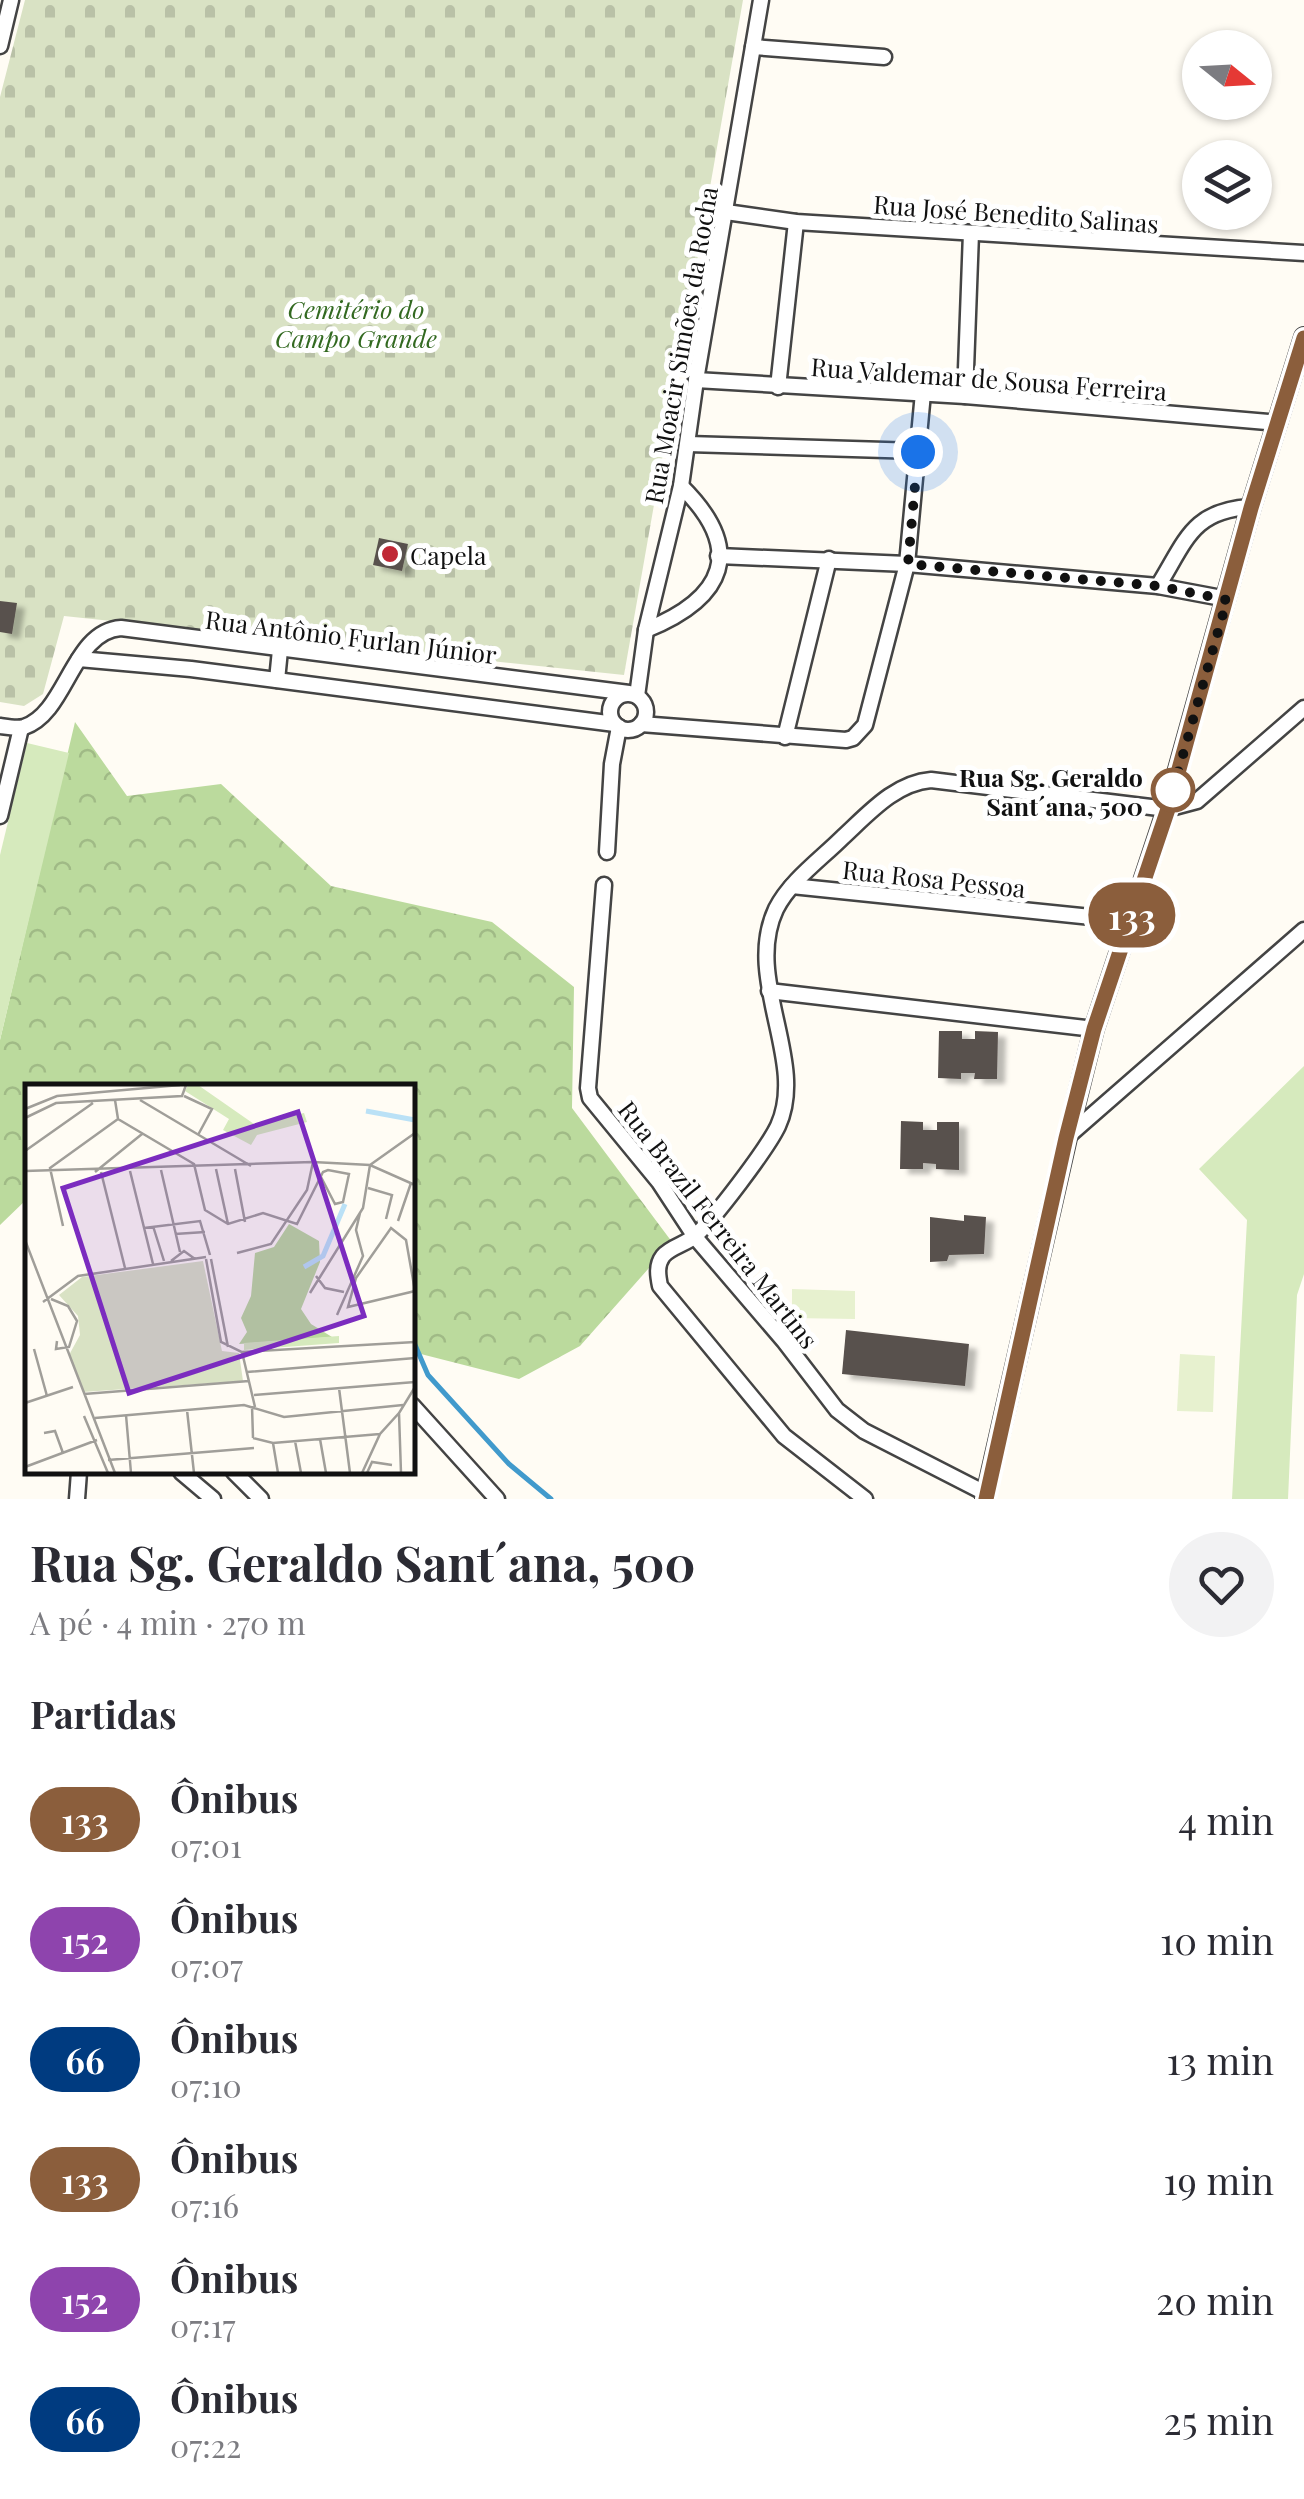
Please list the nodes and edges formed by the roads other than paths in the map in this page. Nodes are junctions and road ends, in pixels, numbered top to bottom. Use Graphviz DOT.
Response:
graph roads {
  1 [pos="11,0"];
  2 [pos="761,0"];
  3 [pos="0,46"];
  4 [pos="752,46"];
  5 [pos="884,57"];
  6 [pos="726,212"];
  7 [pos="796,222"];
  8 [pos="971,233"];
  9 [pos="1304,253"];
  10 [pos="1304,338"];
  11 [pos="696,380"];
  12 [pos="778,387"];
  13 [pos="922,393"];
  14 [pos="966,396"];
  15 [pos="1279,423"];
  16 [pos="688,444"];
  17 [pos="918,452"];
  18 [pos="681,486"];
  19 [pos="1251,508"];
  20 [pos="718,556"];
  21 [pos="829,560"];
  22 [pos="908,564"];
  23 [pos="1158,586"];
  24 [pos="1227,600"];
  25 [pos="646,630"];
  26 [pos="280,650"];
  27 [pos="79,659"];
  28 [pos="277,680"];
  29 [pos="633,694"];
  30 [pos="1304,708"];
  31 [pos="641,724"];
  32 [pos="0,726"];
  33 [pos="617,726"];
  34 [pos="22,728"];
  35 [pos="785,737"];
  36 [pos="1168,809"];
  37 [pos="0,816"];
  38 [pos="606,852"];
  39 [pos="604,885"];
  40 [pos="792,886"];
  41 [pos="1130,921"];
  42 [pos="1304,930"];
  43 [pos="769,991"];
  44 [pos="1094,1029"];
  45 [pos="1066,1138"];
  46 [pos="695,1237"];
  47 [pos="415,1408"];
  48 [pos="79,1474"];
  49 [pos="183,1474"];
  50 [pos="236,1474"];
  51 [pos="986,1497"];
  52 [pos="77,1499"];
  53 [pos="213,1499"];
  54 [pos="261,1499"];
  55 [pos="496,1499"];
  56 [pos="865,1499"];
  1 -- 3 [label="street"];
  2 -- 4 [label="street, Rua Moacir Simões da Rocha"];
  4 -- 5 [label="street"];
  4 -- 6 [label="street, Rua Moacir Simões da Rocha"];
  6 -- 7 [label="street, Rua José Benedito Salinas"];
  6 -- 11 [label="street, Rua Moacir Simões da Rocha"];
  7 -- 8 [label="street, Rua José Benedito Salinas"];
  7 -- 12 [label="street"];
  8 -- 9 [label="street, Rua José Benedito Salinas"];
  8 -- 14 [label="street"];
  10 -- 15 [label="street"];
  11 -- 12 [label="street, Rua Valdemar de Sousa Ferreira"];
  11 -- 16 [label="street, Rua Moacir Simões da Rocha"];
  12 -- 13 [label="street, Rua Valdemar de Sousa Ferreira"];
  13 -- 14 [label="street, Rua Valdemar de Sousa Ferreira"];
  13 -- 17 [label="street"];
  14 -- 15 [label="street, Rua Valdemar de Sousa Ferreira"];
  15 -- 19 [label="street"];
  16 -- 17 [label="street"];
  16 -- 18 [label="street, Rua Moacir Simões da Rocha"];
  17 -- 22 [label="street"];
  18 -- 20 [label="street"];
  18 -- 25 [label="street, Rua Moacir Simões da Rocha"];
  19 -- 23 [label="street"];
  19 -- 24 [label="street"];
  20 -- 21 [label="street"];
  20 -- 25 [label="street"];
  21 -- 22 [label="street"];
  21 -- 35 [label="street"];
  22 -- 23 [label="street"];
  22 -- 35 [label="street"];
  23 -- 24 [label="street"];
  24 -- 36 [label="street"];
  25 -- 29 [label="street, Rua Moacir Simões da Rocha"];
  26 -- 27 [label="street, Rua Antônio Furlan Júnior"];
  26 -- 28 [label="street"];
  26 -- 29 [label="street, Rua Antônio Furlan Júnior"];
  27 -- 28 [label="street, Rua Antônio Furlan Júnior"];
  27 -- 34 [label="street, Rua Antônio Furlan Júnior"];
  28 -- 33 [label="street, Rua Antônio Furlan Júnior"];
  29 -- 31 [label="street"];
  29 -- 33 [label="street"];
  30 -- 36 [label="street"];
  31 -- 33 [label="street"];
  31 -- 35 [label="street"];
  32 -- 34 [label="street"];
  33 -- 38 [label="street"];
  34 -- 37 [label="street"];
  36 -- 40 [label="street"];
  36 -- 41 [label="street"];
  39 -- 46 [label="street, Rua Brazil Ferreira Martins"];
  40 -- 41 [label="street, Rua Rosa Pessoa"];
  40 -- 43 [label="street"];
  41 -- 44 [label="street"];
  42 -- 45 [label="street"];
  43 -- 44 [label="street"];
  43 -- 46 [label="street"];
  44 -- 45 [label="street"];
  45 -- 51 [label="street"];
  46 -- 51 [label="street, Rua Brazil Ferreira Martins"];
  46 -- 56 [label="street"];
  47 -- 55 [label="street"];
  48 -- 52 [label="street"];
  49 -- 53 [label="street"];
  50 -- 54 [label="street"];
}
